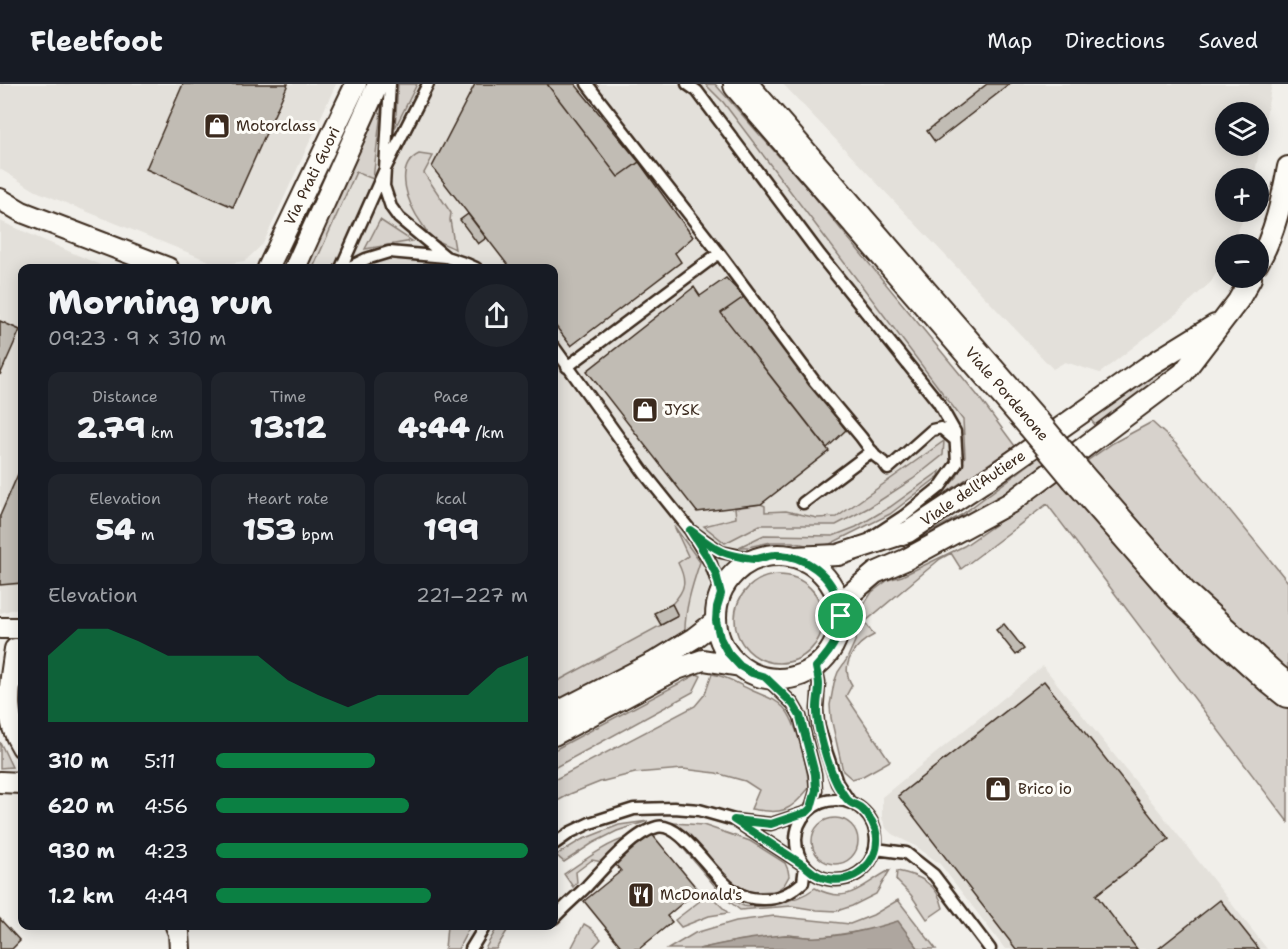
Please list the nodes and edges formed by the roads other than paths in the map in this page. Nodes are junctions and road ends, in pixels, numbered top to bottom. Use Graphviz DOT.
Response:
graph roads {
  1 [pos="357,84"];
  2 [pos="378,84"];
  3 [pos="390,84"];
  4 [pos="428,84"];
  5 [pos="587,84"];
  6 [pos="687,84"];
  7 [pos="740,84"];
  8 [pos="1288,166"];
  9 [pos="386,168"];
  10 [pos="0,199"];
  11 [pos="1269,238"];
  12 [pos="719,253"];
  13 [pos="446,257"];
  14 [pos="158,264"];
  15 [pos="270,264"];
  16 [pos="297,264"];
  17 [pos="343,264"];
  18 [pos="357,264"];
  19 [pos="464,264"];
  20 [pos="1245,288"];
  21 [pos="1225,318"];
  22 [pos="558,354"];
  23 [pos="567,367"];
  24 [pos="956,440"];
  25 [pos="872,451"];
  26 [pos="803,503"];
  27 [pos="690,530"];
  28 [pos="853,550"];
  29 [pos="793,557"];
  30 [pos="756,559"];
  31 [pos="721,594"];
  32 [pos="841,616"];
  33 [pos="716,621"];
  34 [pos="0,628"];
  35 [pos="18,628"];
  36 [pos="18,647"];
  37 [pos="18,651"];
  38 [pos="740,666"];
  39 [pos="816,667"];
  40 [pos="0,669"];
  41 [pos="765,677"];
  42 [pos="1288,691"];
  43 [pos="558,712"];
  44 [pos="558,733"];
  45 [pos="18,739"];
  46 [pos="0,782"];
  47 [pos="18,783"];
  48 [pos="849,801"];
  49 [pos="809,810"];
  50 [pos="734,820"];
  51 [pos="558,841"];
  52 [pos="876,849"];
  53 [pos="805,866"];
  54 [pos="558,914"];
  55 [pos="178,930"];
  56 [pos="483,930"];
  57 [pos="180,949"];
  58 [pos="471,949"];
  59 [pos="990,949"];
  1 -- 15 [label="street, Via Prati Guori"];
  2 -- 16 [label="street, Via Prati Guori"];
  3 -- 9 [label="lane"];
  4 -- 9 [label="lane"];
  5 -- 12 [label="lane"];
  6 -- 24 [label="lane"];
  7 -- 42 [label="main road, Viale Pordenone, bridge"];
  8 -- 11 [label="street"];
  9 -- 13 [label="lane"];
  9 -- 17 [label="lane"];
  10 -- 14 [label="street"];
  12 -- 23 [label="lane"];
  12 -- 25 [label="lane"];
  13 -- 18 [label="lane"];
  13 -- 19 [label="lane"];
  20 -- 21 [label="street, Viale dell'Autiere"];
  21 -- 28 [label="street, Viale dell'Autiere"];
  21 -- 32 [label="street, Viale dell'Autiere"];
  22 -- 23 [label="lane"];
  23 -- 27 [label="lane"];
  24 -- 25 [label="lane"];
  24 -- 28 [label="lane"];
  25 -- 26 [label="lane"];
  27 -- 30 [label="lane"];
  27 -- 31 [label="lane"];
  28 -- 29 [label="street, Viale dell'Autiere"];
  29 -- 30 [label="street"];
  29 -- 32 [label="street"];
  30 -- 31 [label="street"];
  31 -- 33 [label="street"];
  32 -- 39 [label="street"];
  33 -- 38 [label="street"];
  33 -- 43 [label="street"];
  34 -- 35 [label="street"];
  36 -- 40 [label="street"];
  37 -- 45 [label="street"];
  38 -- 41 [label="street"];
  38 -- 44 [label="street"];
  39 -- 41 [label="street"];
  39 -- 48 [label="lane"];
  41 -- 49 [label="lane"];
  46 -- 47 [label="street"];
  48 -- 49 [label="lane"];
  48 -- 52 [label="lane"];
  49 -- 50 [label="lane"];
  49 -- 53 [label="lane"];
  50 -- 51 [label="lane"];
  50 -- 53 [label="lane"];
  52 -- 53 [label="lane"];
  52 -- 59 [label="lane"];
  53 -- 54 [label="lane"];
  55 -- 57 [label="street"];
  56 -- 58 [label="lane"];
}
